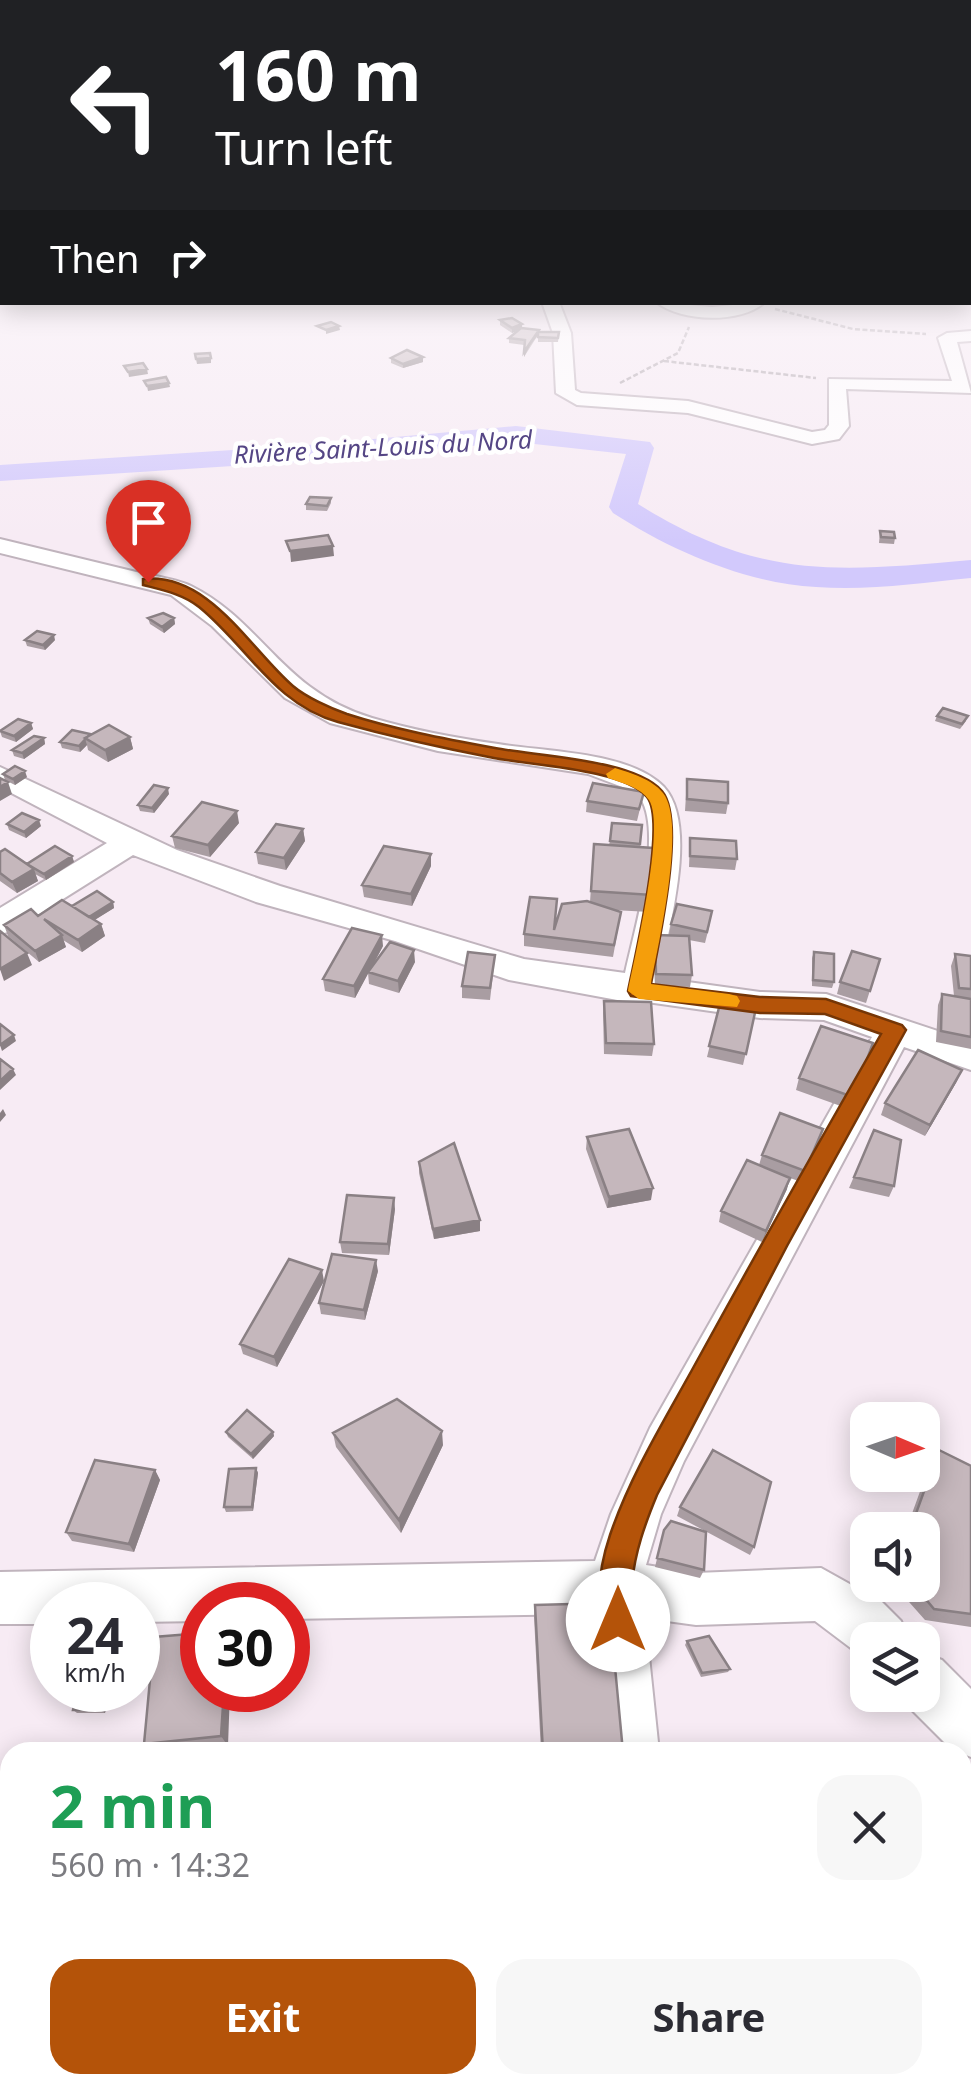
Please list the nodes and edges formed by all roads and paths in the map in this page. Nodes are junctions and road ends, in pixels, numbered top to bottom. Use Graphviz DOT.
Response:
graph roads {
  1 [pos="563,347"];
  2 [pos="680,347"];
  3 [pos="950,347"];
  4 [pos="664,361"];
  5 [pos="844,382"];
  6 [pos="967,387"];
  7 [pos="588,400"];
  8 [pos="0,546"];
  9 [pos="0,776"];
  10 [pos="131,842"];
  11 [pos="0,924"];
  12 [pos="639,991"];
  13 [pos="894,1030"];
  14 [pos="971,1056"];
  15 [pos="615,1587"];
  16 [pos="0,1598"];
  17 [pos="865,1622"];
  18 [pos="940,1698"];
  19 [pos="971,1729"];
  20 [pos="629,1742"];
  1 -- 7 [label="street"];
  2 -- 4 [label="path"];
  3 -- 6 [label="street"];
  4 -- 5 [label="path"];
  4 -- 7 [label="path"];
  5 -- 6 [label="street"];
  5 -- 7 [label="street"];
  8 -- 12 [label="street"];
  9 -- 10 [label="street"];
  10 -- 11 [label="street"];
  10 -- 12 [label="street"];
  12 -- 13 [label="street"];
  13 -- 14 [label="street"];
  13 -- 15 [label="street"];
  15 -- 16 [label="street"];
  15 -- 17 [label="street"];
  15 -- 20 [label="street"];
  18 -- 19 [label="street"];
}
